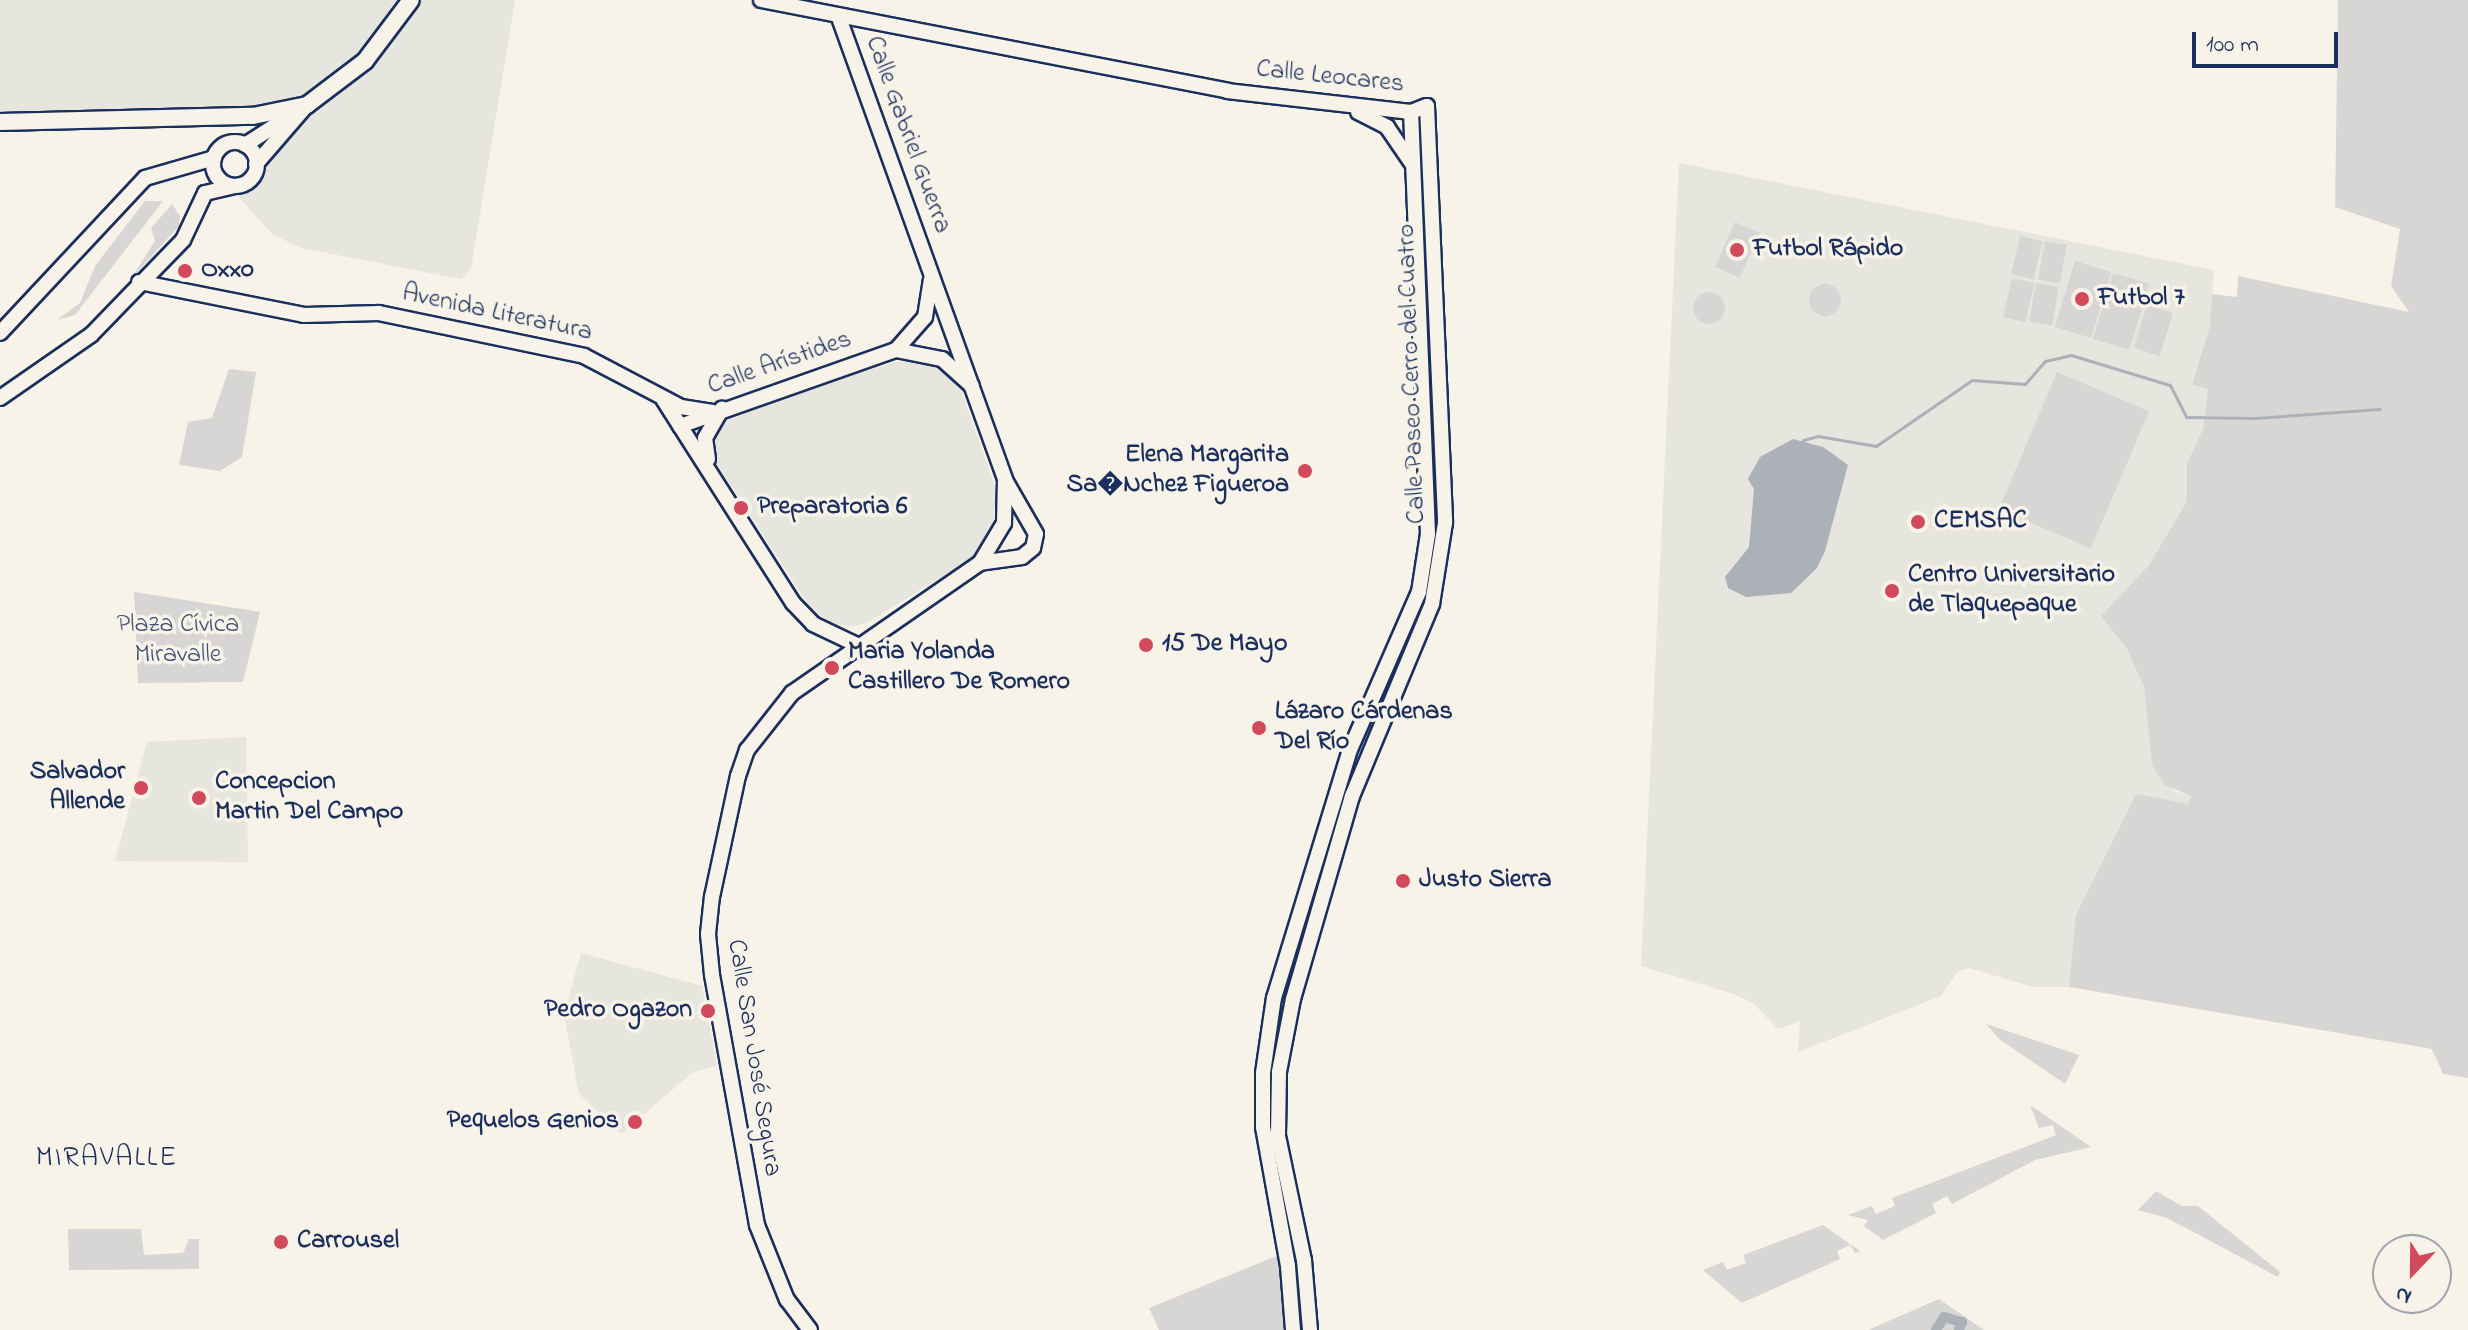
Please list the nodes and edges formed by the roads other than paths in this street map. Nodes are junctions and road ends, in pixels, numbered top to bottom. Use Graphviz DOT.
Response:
graph roads {
  1 [pos="411,0"];
  2 [pos="761,0"];
  3 [pos="838,15"];
  4 [pos="307,105"];
  5 [pos="1427,106"];
  6 [pos="1351,107"];
  7 [pos="1411,112"];
  8 [pos="0,122"];
  9 [pos="245,145"];
  10 [pos="214,158"];
  11 [pos="256,164"];
  12 [pos="1414,170"];
  13 [pos="236,186"];
  14 [pos="931,272"];
  15 [pos="139,282"];
  16 [pos="951,321"];
  17 [pos="921,324"];
  18 [pos="0,333"];
  19 [pos="896,350"];
  20 [pos="928,352"];
  21 [pos="963,353"];
  22 [pos="951,364"];
  23 [pos="975,389"];
  24 [pos="660,395"];
  25 [pos="0,398"];
  26 [pos="718,411"];
  27 [pos="680,426"];
  28 [pos="713,470"];
  29 [pos="1005,480"];
  30 [pos="1026,518"];
  31 [pos="1004,523"];
  32 [pos="999,538"];
  33 [pos="1016,557"];
  34 [pos="980,563"];
  35 [pos="855,644"];
  36 [pos="810,1330"];
  37 [pos="1293,1330"];
  38 [pos="1310,1330"];
  1 -- 4 [label="main road"];
  2 -- 3 [label="street, Calle Leocares"];
  3 -- 6 [label="street, Calle Leocares"];
  3 -- 14 [label="street, Calle Gabriel Guerra"];
  4 -- 8 [label="main road"];
  4 -- 9 [label="street"];
  4 -- 11 [label="street"];
  5 -- 7 [label="street, Calle Leocares"];
  5 -- 38 [label="street, Calle Paseo Cerro del Cuatro"];
  6 -- 7 [label="street, Calle Leocares"];
  6 -- 12 [label="street"];
  7 -- 12 [label="street, Calle Paseo Cerro del Cuatro"];
  9 -- 10 [label="street"];
  9 -- 11 [label="street"];
  10 -- 13 [label="street"];
  10 -- 18 [label="street"];
  11 -- 13 [label="street"];
  12 -- 37 [label="street, Calle Paseo Cerro del Cuatro"];
  13 -- 15 [label="street"];
  14 -- 16 [label="street, Calle Gabriel Guerra"];
  14 -- 17 [label="street, Calle Gabriel Guerra"];
  15 -- 24 [label="street, Avenida Literatura"];
  15 -- 25 [label="street"];
  16 -- 17 [label="street"];
  16 -- 21 [label="street, Calle Gabriel Guerra"];
  17 -- 19 [label="street, Calle Arístides"];
  17 -- 20 [label="street"];
  19 -- 20 [label="street, Calle Arístides"];
  19 -- 26 [label="street, Calle Arístides"];
  20 -- 22 [label="street, Calle Gabriel Guerra"];
  21 -- 22 [label="street"];
  21 -- 23 [label="street, Calle Gabriel Guerra"];
  22 -- 23 [label="street, Calle Gabriel Guerra"];
  23 -- 29 [label="street, Calle Gabriel Guerra"];
  24 -- 26 [label="street, Avenida Literatura"];
  24 -- 27 [label="street"];
  26 -- 27 [label="street, Calle Arístides"];
  26 -- 28 [label="street"];
  27 -- 28 [label="street"];
  28 -- 35 [label="street"];
  29 -- 30 [label="street, Calle Gabriel Guerra"];
  29 -- 31 [label="street, Calle Gabriel Guerra"];
  30 -- 31 [label="street"];
  30 -- 33 [label="street"];
  31 -- 32 [label="street, Calle Gabriel Guerra"];
  32 -- 33 [label="street"];
  32 -- 34 [label="street, Calle San José Segura"];
  33 -- 34 [label="street, Calle San José Segura"];
  34 -- 35 [label="street, Calle San José Segura"];
  35 -- 36 [label="street, Calle San José Segura"];
}
